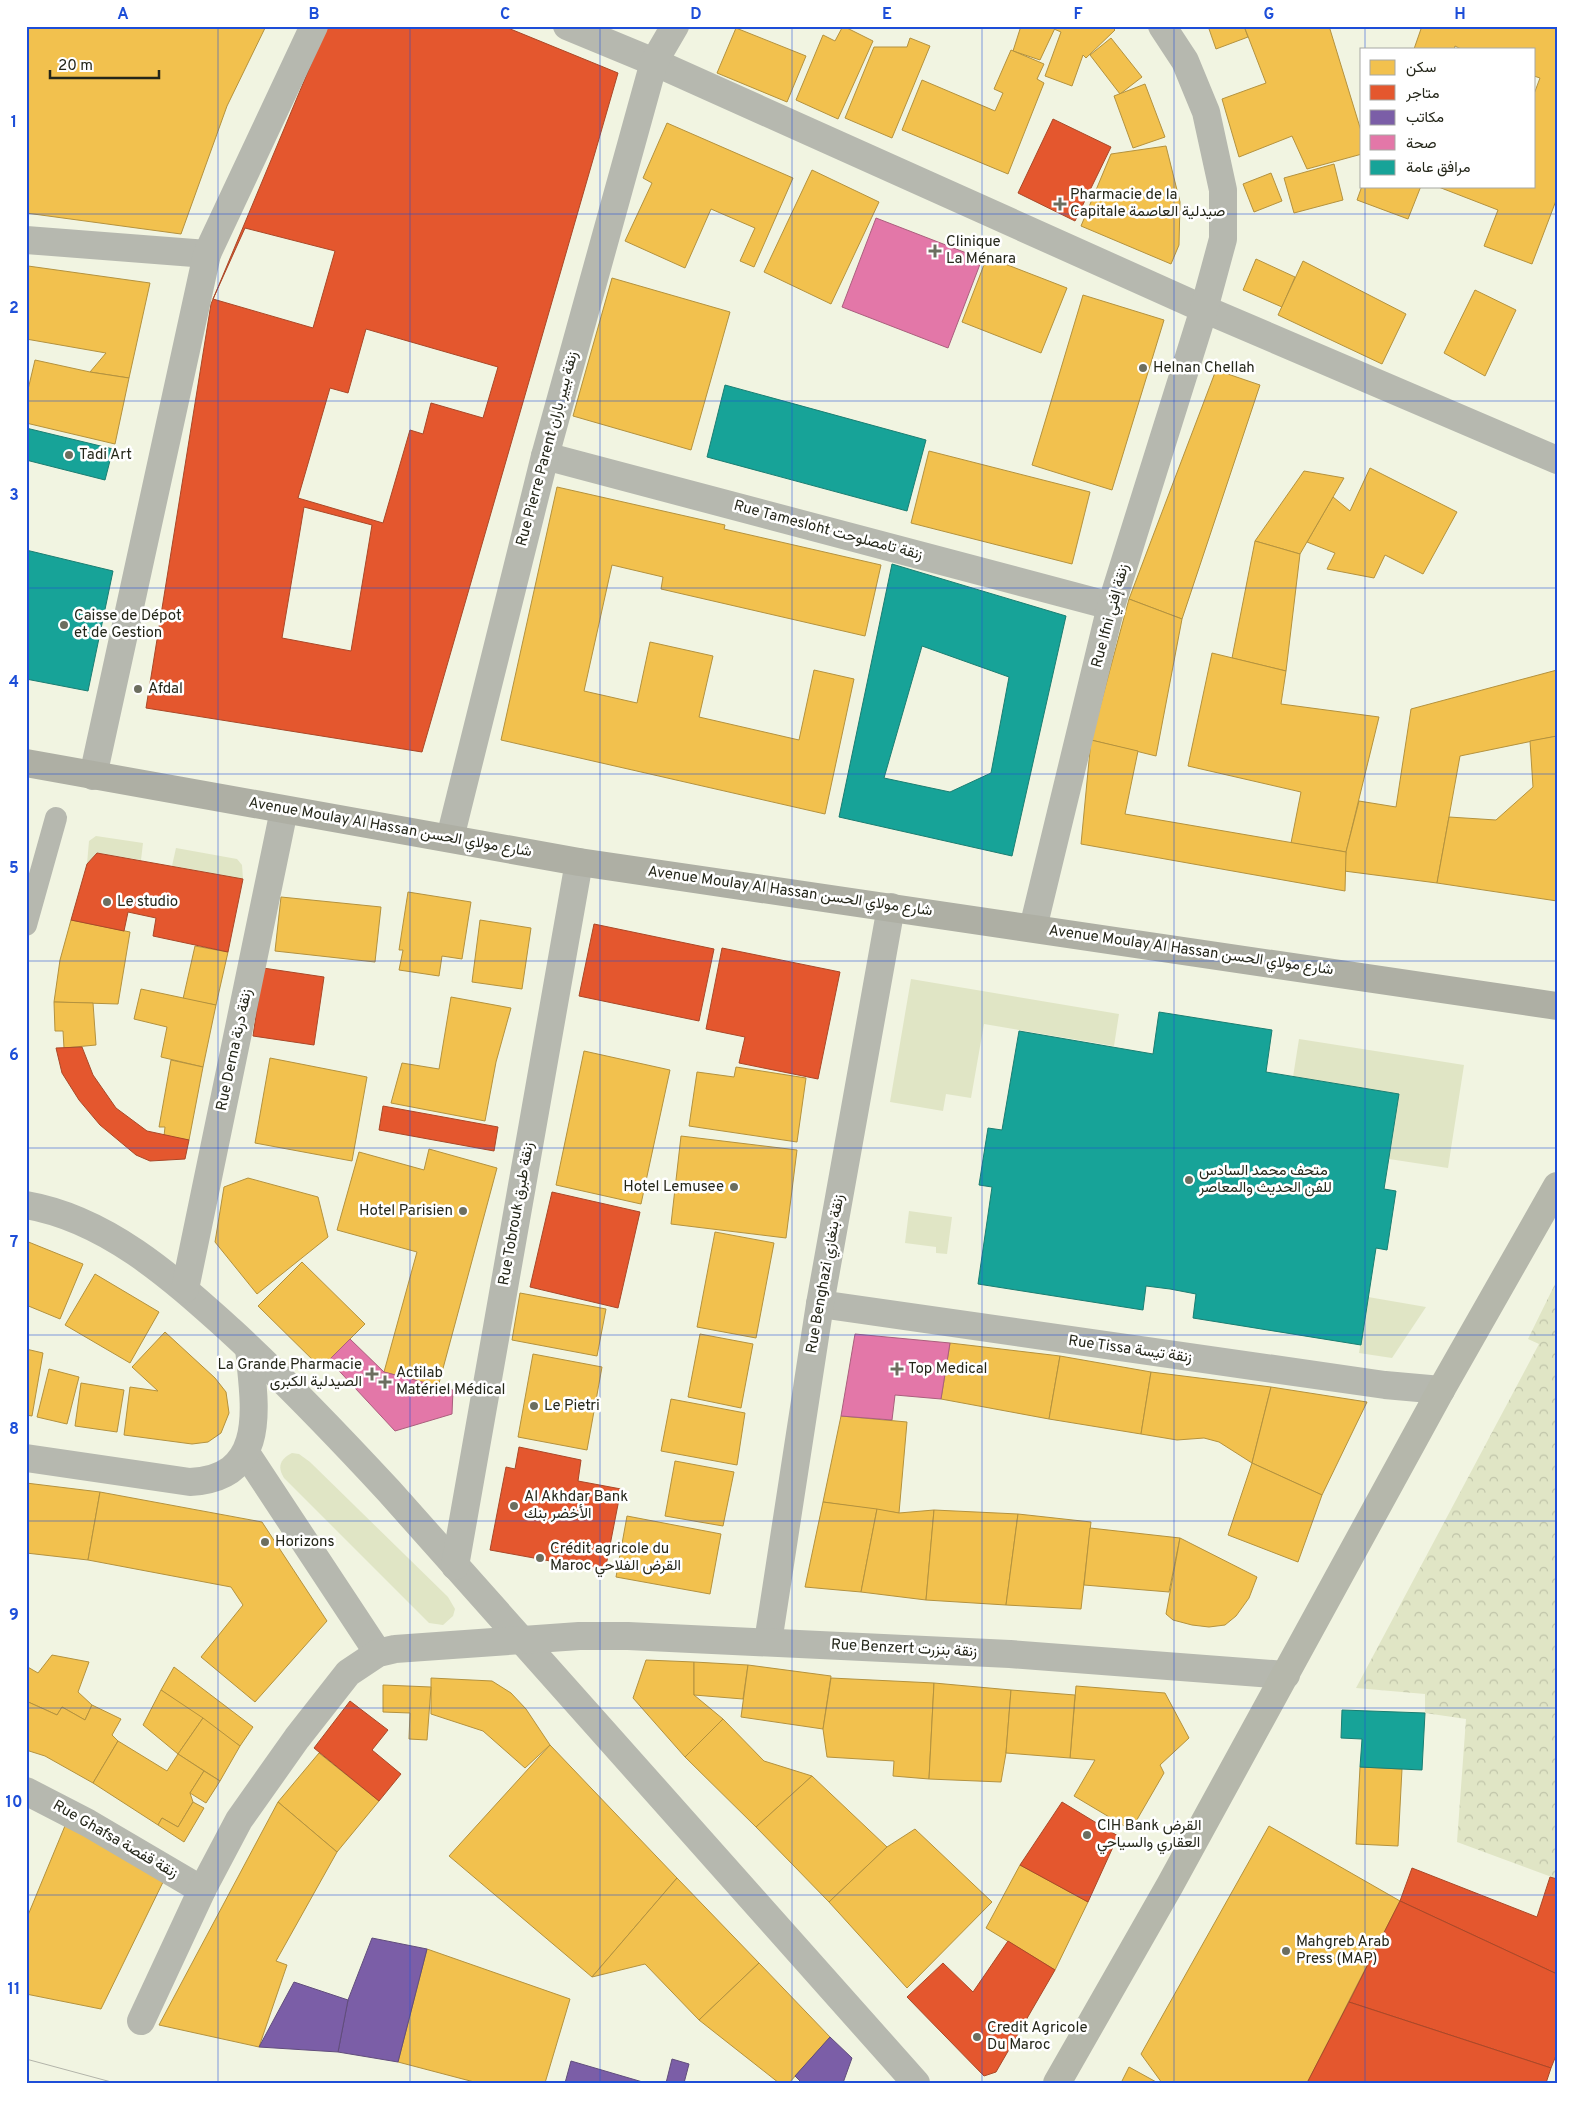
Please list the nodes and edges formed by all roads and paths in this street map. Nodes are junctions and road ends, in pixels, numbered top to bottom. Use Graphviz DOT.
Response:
graph roads {
  1 [pos="314,26"];
  2 [pos="567,26"];
  3 [pos="674,26"];
  4 [pos="1162,26"];
  5 [pos="654,62"];
  6 [pos="26,240"];
  7 [pos="207,254"];
  8 [pos="1204,309"];
  9 [pos="546,456"];
  10 [pos="1557,460"];
  11 [pos="1111,606"];
  12 [pos="26,763"];
  13 [pos="93,776"];
  14 [pos="284,810"];
  15 [pos="56,818"];
  16 [pos="450,838"];
  17 [pos="579,862"];
  18 [pos="891,906"];
  19 [pos="26,925"];
  20 [pos="1033,928"];
  21 [pos="1557,1006"];
  22 [pos="1557,1186"];
  23 [pos="26,1205"];
  24 [pos="185,1289"];
  25 [pos="820,1304"];
  26 [pos="249,1348"];
  27 [pos="1441,1390"];
  28 [pos="246,1453"];
  29 [pos="26,1458"];
  30 [pos="456,1566"];
  31 [pos="522,1641"];
  32 [pos="768,1642"];
  33 [pos="378,1653"];
  34 [pos="1286,1674"];
  35 [pos="26,1791"];
  36 [pos="202,1890"];
  37 [pos="142,2021"];
  38 [pos="916,2083"];
  39 [pos="1057,2083"];
  1 -- 7 [label="street"];
  2 -- 5 [label="street"];
  3 -- 5 [label="street, Rue Pierre Parent زنقة بيير باران"];
  4 -- 8 [label="street, Rue Ifni زنقة إفني"];
  5 -- 8 [label="street"];
  5 -- 9 [label="street, Rue Pierre Parent زنقة بيير باران"];
  6 -- 7 [label="street"];
  7 -- 13 [label="street"];
  8 -- 10 [label="street"];
  8 -- 11 [label="street, Rue Ifni زنقة إفني"];
  9 -- 11 [label="street, Rue Tamesloht زنقة تامصلوحت"];
  9 -- 16 [label="street, Rue Pierre Parent زنقة بيير باران"];
  11 -- 20 [label="street, Rue Ifni زنقة إفني"];
  12 -- 13 [label="main road, Avenue Moulay Al Hassan شارع مولاي الحسن"];
  13 -- 14 [label="main road, Avenue Moulay Al Hassan شارع مولاي الحسن"];
  14 -- 16 [label="main road, Avenue Moulay Al Hassan شارع مولاي الحسن"];
  14 -- 24 [label="street, Rue Derna زنقة درنة"];
  15 -- 19 [label="street"];
  16 -- 17 [label="main road, Avenue Moulay Al Hassan شارع مولاي الحسن"];
  17 -- 18 [label="main road, Avenue Moulay Al Hassan شارع مولاي الحسن"];
  17 -- 30 [label="street, Rue Tobrouk زنقة طبرق"];
  18 -- 20 [label="main road, Avenue Moulay Al Hassan شارع مولاي الحسن"];
  18 -- 25 [label="street, Rue Benghazi زنقة بنغازي"];
  20 -- 21 [label="main road, Avenue Moulay Al Hassan شارع مولاي الحسن"];
  22 -- 27 [label="main road"];
  23 -- 24 [label="street"];
  24 -- 26 [label="street"];
  25 -- 27 [label="street, Rue Tissa زنقة تيسة"];
  25 -- 32 [label="street, Rue Benghazi زنقة بنغازي"];
  26 -- 28 [label="street"];
  26 -- 30 [label="street"];
  27 -- 34 [label="main road"];
  28 -- 29 [label="street"];
  28 -- 33 [label="street"];
  30 -- 31 [label="street"];
  31 -- 32 [label="street, Rue Benzert زنقة بنزرت"];
  31 -- 33 [label="street, Rue Benzert زنقة بنزرت"];
  31 -- 38 [label="street"];
  32 -- 34 [label="street, Rue Benzert زنقة بنزرت"];
  33 -- 36 [label="street"];
  34 -- 39 [label="main road"];
  35 -- 36 [label="street, Rue Ghafsa زنقة قفصة"];
  36 -- 37 [label="street"];
}
